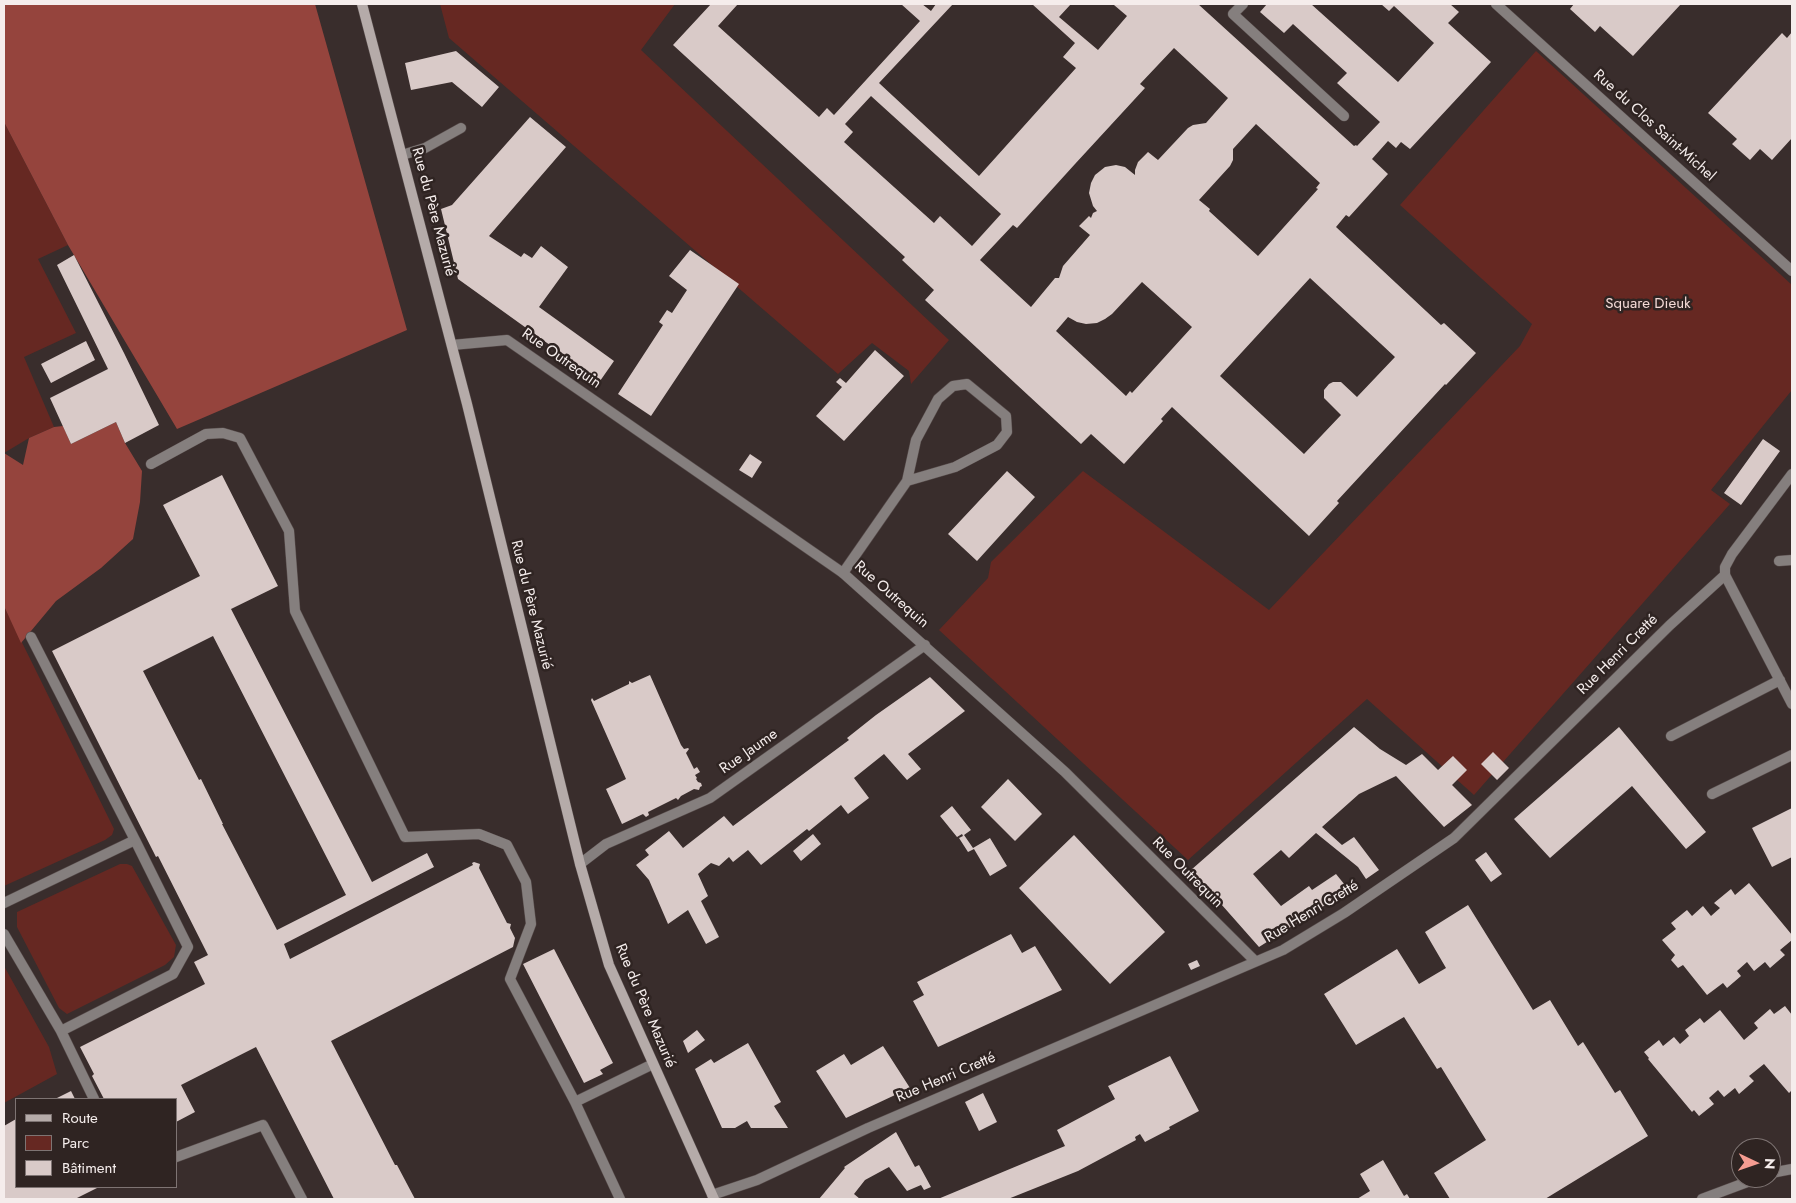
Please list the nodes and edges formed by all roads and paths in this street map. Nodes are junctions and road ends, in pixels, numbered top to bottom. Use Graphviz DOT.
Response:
graph roads {
  1 [pos="362,4"];
  2 [pos="1243,4"];
  3 [pos="1496,4"];
  4 [pos="1344,116"];
  5 [pos="462,128"];
  6 [pos="402,155"];
  7 [pos="1792,271"];
  8 [pos="452,345"];
  9 [pos="151,464"];
  10 [pos="1792,474"];
  11 [pos="907,482"];
  12 [pos="1792,560"];
  13 [pos="1779,561"];
  14 [pos="843,573"];
  15 [pos="1725,575"];
  16 [pos="31,637"];
  17 [pos="925,645"];
  18 [pos="1780,680"];
  19 [pos="1792,704"];
  20 [pos="1671,736"];
  21 [pos="1792,755"];
  22 [pos="1712,794"];
  23 [pos="135,840"];
  24 [pos="580,864"];
  25 [pos="4,903"];
  26 [pos="4,934"];
  27 [pos="1255,961"];
  28 [pos="61,1031"];
  29 [pos="653,1064"];
  30 [pos="94,1098"];
  31 [pos="575,1102"];
  32 [pos="178,1156"];
  33 [pos="1731,1188"];
  34 [pos="713,1197"];
  35 [pos="302,1199"];
  36 [pos="620,1199"];
  37 [pos="1702,1199"];
  1 -- 6 [label="main road, Rue du Père Mazurié"];
  2 -- 4 [label="street"];
  3 -- 7 [label="street, Rue du Clos Saint-Michel"];
  5 -- 6 [label="street"];
  6 -- 8 [label="main road, Rue du Père Mazurié"];
  8 -- 14 [label="street, Rue Outrequin"];
  8 -- 24 [label="main road, Rue du Père Mazurié"];
  9 -- 31 [label="street"];
  10 -- 15 [label="street, Rue Henri Cretté"];
  11 -- 11 [label="street"];
  11 -- 14 [label="street"];
  12 -- 13 [label="street"];
  14 -- 17 [label="street, Rue Outrequin"];
  15 -- 18 [label="street"];
  15 -- 27 [label="street, Rue Henri Cretté"];
  16 -- 23 [label="street"];
  17 -- 24 [label="street, Rue Jaume"];
  17 -- 27 [label="street, Rue Outrequin"];
  18 -- 19 [label="street"];
  18 -- 20 [label="street"];
  21 -- 22 [label="street"];
  23 -- 25 [label="street"];
  23 -- 28 [label="street"];
  24 -- 29 [label="main road, Rue du Père Mazurié"];
  26 -- 28 [label="street"];
  27 -- 34 [label="street, Rue Henri Cretté"];
  28 -- 30 [label="street"];
  29 -- 31 [label="street"];
  29 -- 34 [label="main road, Rue du Père Mazurié"];
  31 -- 36 [label="street"];
  32 -- 35 [label="street"];
  33 -- 37 [label="street"];
}
